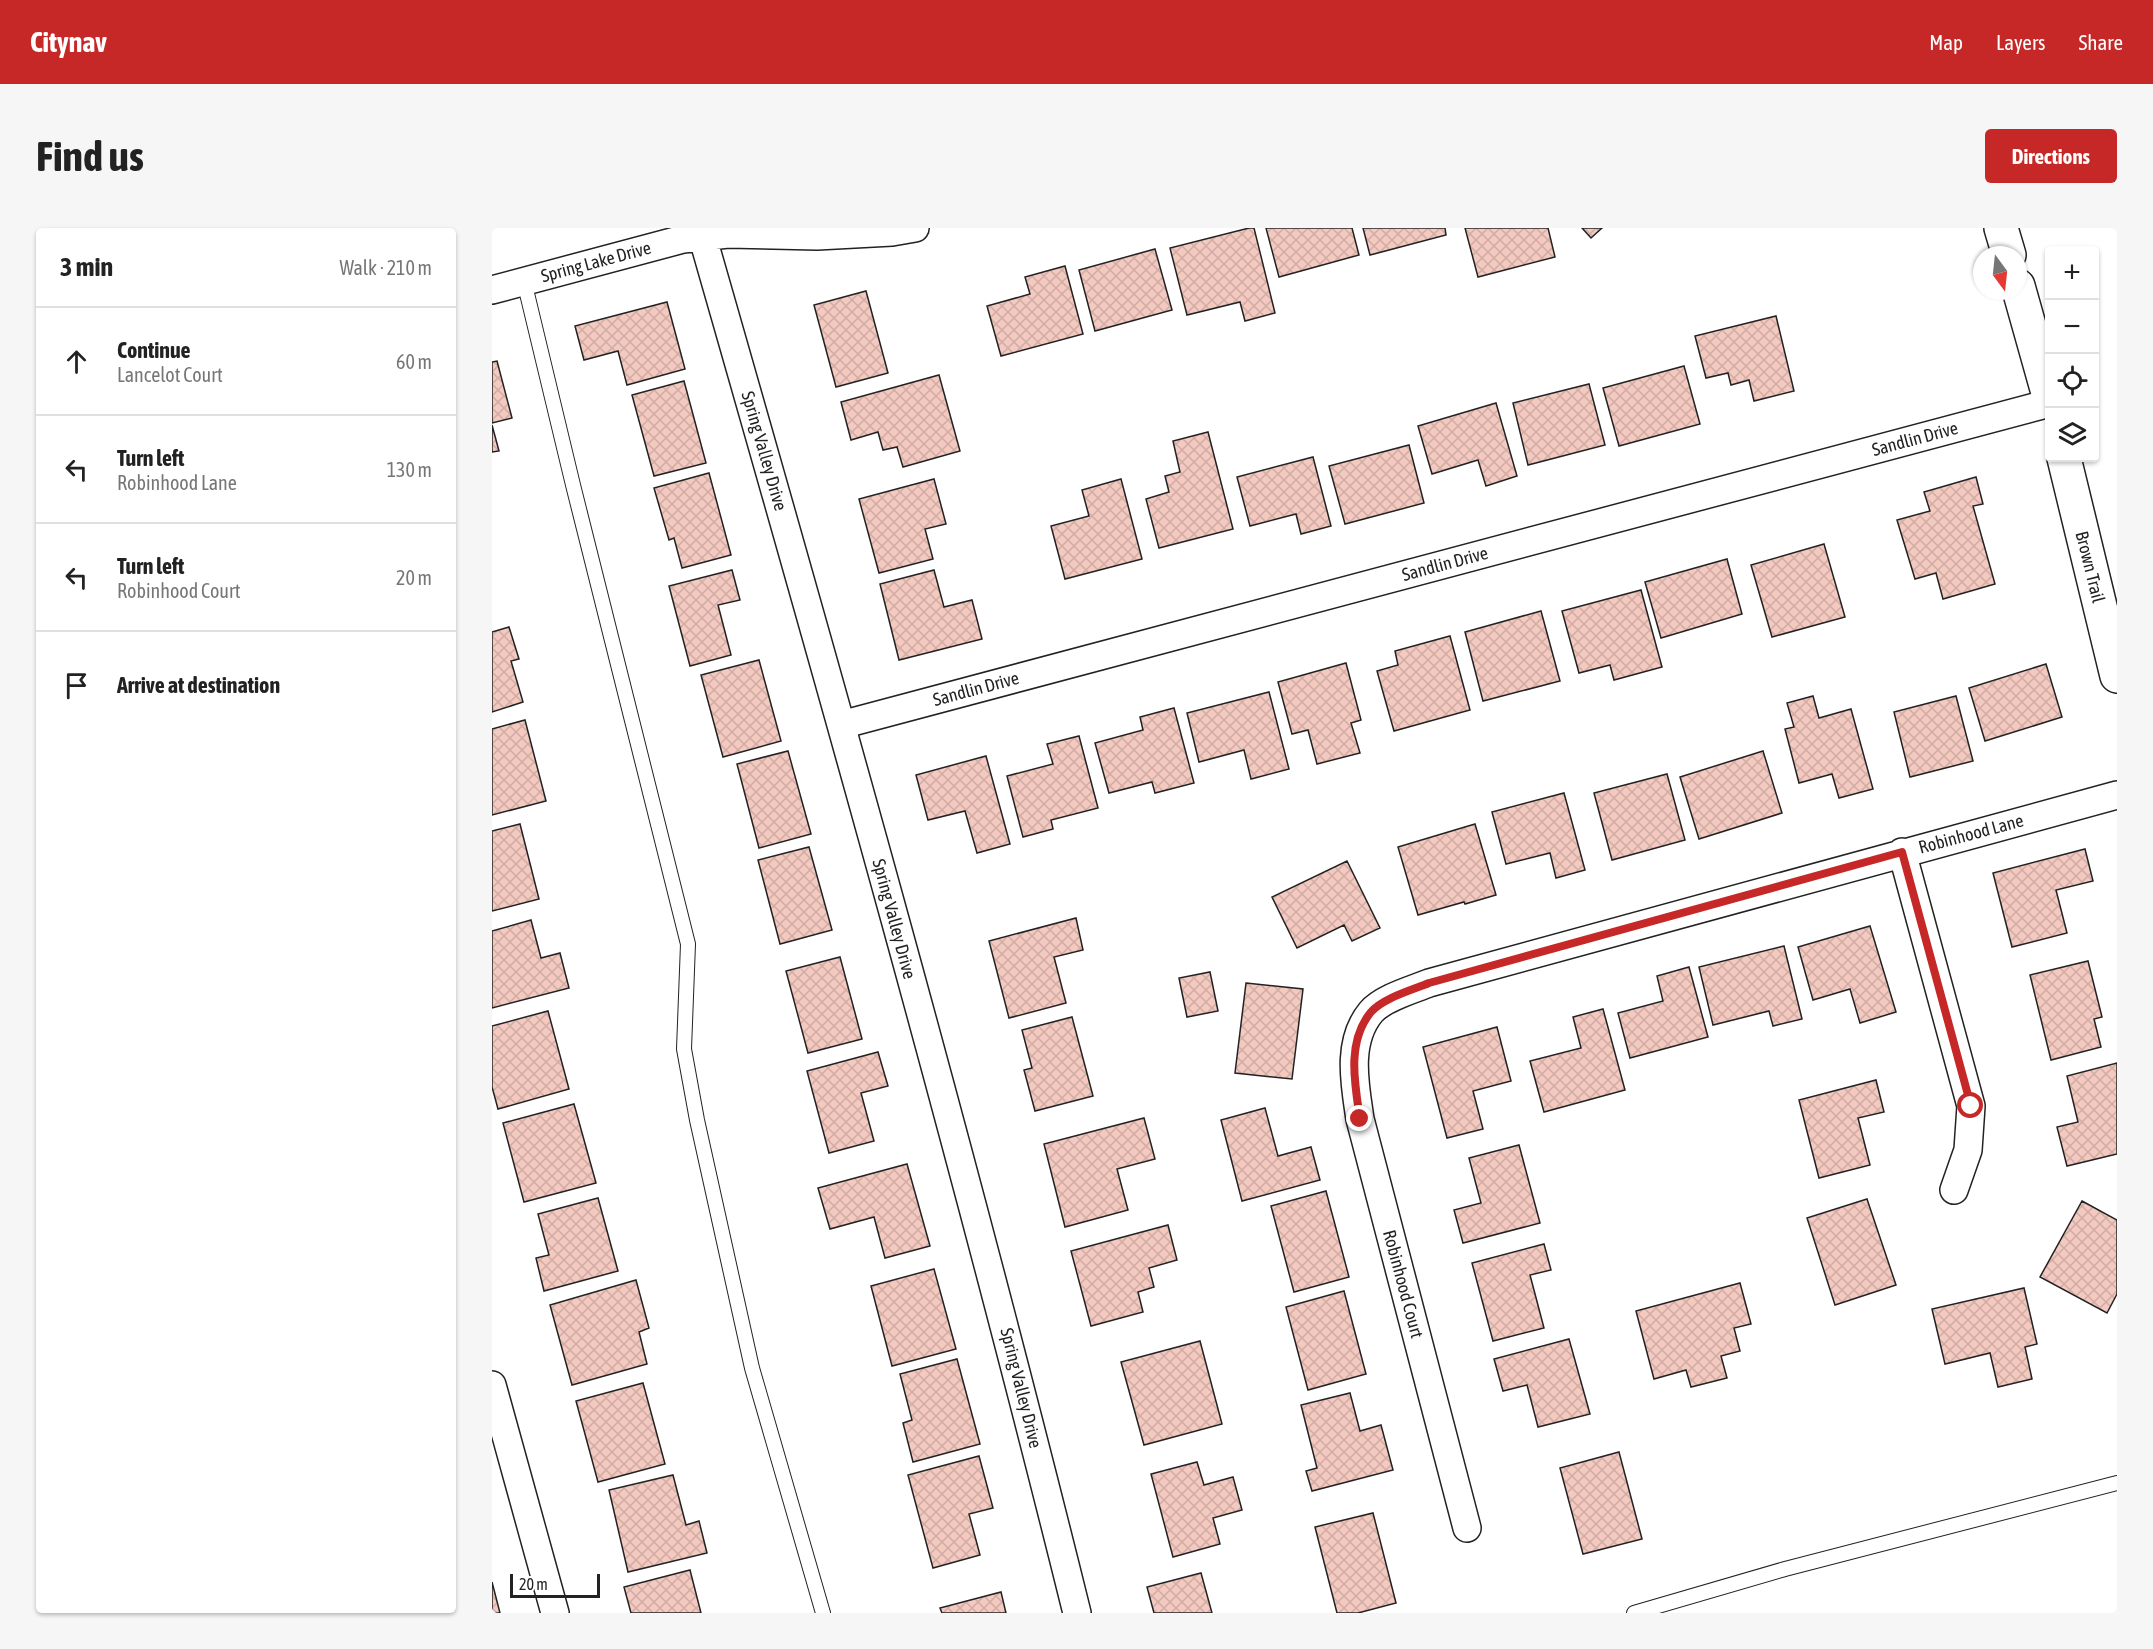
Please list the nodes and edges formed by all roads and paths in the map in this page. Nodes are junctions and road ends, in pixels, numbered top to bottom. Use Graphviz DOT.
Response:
graph roads {
  1 [pos="915,228"];
  2 [pos="2001,228"];
  3 [pos="702,232"];
  4 [pos="2006,246"];
  5 [pos="524,281"];
  6 [pos="492,290"];
  7 [pos="2022,300"];
  8 [pos="2045,387"];
  9 [pos="2045,403"];
  10 [pos="2065,462"];
  11 [pos="2117,676"];
  12 [pos="841,725"];
  13 [pos="2117,795"];
  14 [pos="1902,852"];
  15 [pos="1358,1037"];
  16 [pos="1954,1190"];
  17 [pos="492,1385"];
  18 [pos="2117,1483"];
  19 [pos="1467,1528"];
  20 [pos="555,1613"];
  21 [pos="823,1613"];
  22 [pos="1077,1613"];
  23 [pos="1634,1613"];
  1 -- 3 [label="street, Spring Lake Drive"];
  2 -- 4 [label="street"];
  3 -- 5 [label="street, Spring Lake Drive"];
  3 -- 12 [label="street, Spring Valley Drive"];
  5 -- 6 [label="street, Spring Lake Drive"];
  5 -- 21 [label="lane"];
  7 -- 8 [label="street"];
  9 -- 12 [label="street, Sandlin Drive"];
  10 -- 11 [label="street, Brown Trail"];
  12 -- 22 [label="street, Spring Valley Drive"];
  13 -- 14 [label="street, Robinhood Lane"];
  14 -- 15 [label="street, Robinhood Lane"];
  14 -- 16 [label="street"];
  15 -- 19 [label="street, Robinhood Court"];
  17 -- 20 [label="street"];
  18 -- 23 [label="lane"];
}
